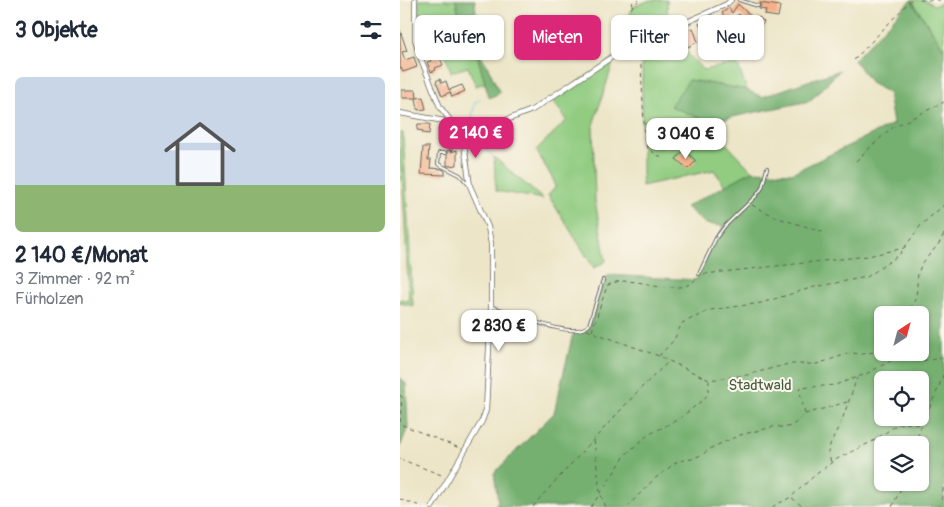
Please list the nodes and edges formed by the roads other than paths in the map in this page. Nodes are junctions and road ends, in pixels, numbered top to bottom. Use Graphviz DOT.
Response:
graph roads {
  1 [pos="416,0"];
  2 [pos="731,0"];
  3 [pos="738,0"];
  4 [pos="758,6"];
  5 [pos="400,113"];
  6 [pos="450,122"];
  7 [pos="463,137"];
  8 [pos="451,149"];
  9 [pos="445,153"];
  10 [pos="767,168"];
  11 [pos="470,186"];
  12 [pos="699,274"];
  13 [pos="603,280"];
  14 [pos="491,307"];
  15 [pos="432,507"];
  1 -- 6 [label="street"];
  2 -- 7 [label="street"];
  3 -- 4 [label="lane"];
  5 -- 6 [label="street"];
  6 -- 7 [label="street"];
  6 -- 8 [label="lane"];
  7 -- 11 [label="street"];
  9 -- 11 [label="lane"];
  10 -- 12 [label="lane"];
  11 -- 14 [label="street"];
  13 -- 14 [label="lane"];
  14 -- 15 [label="street"];
}
